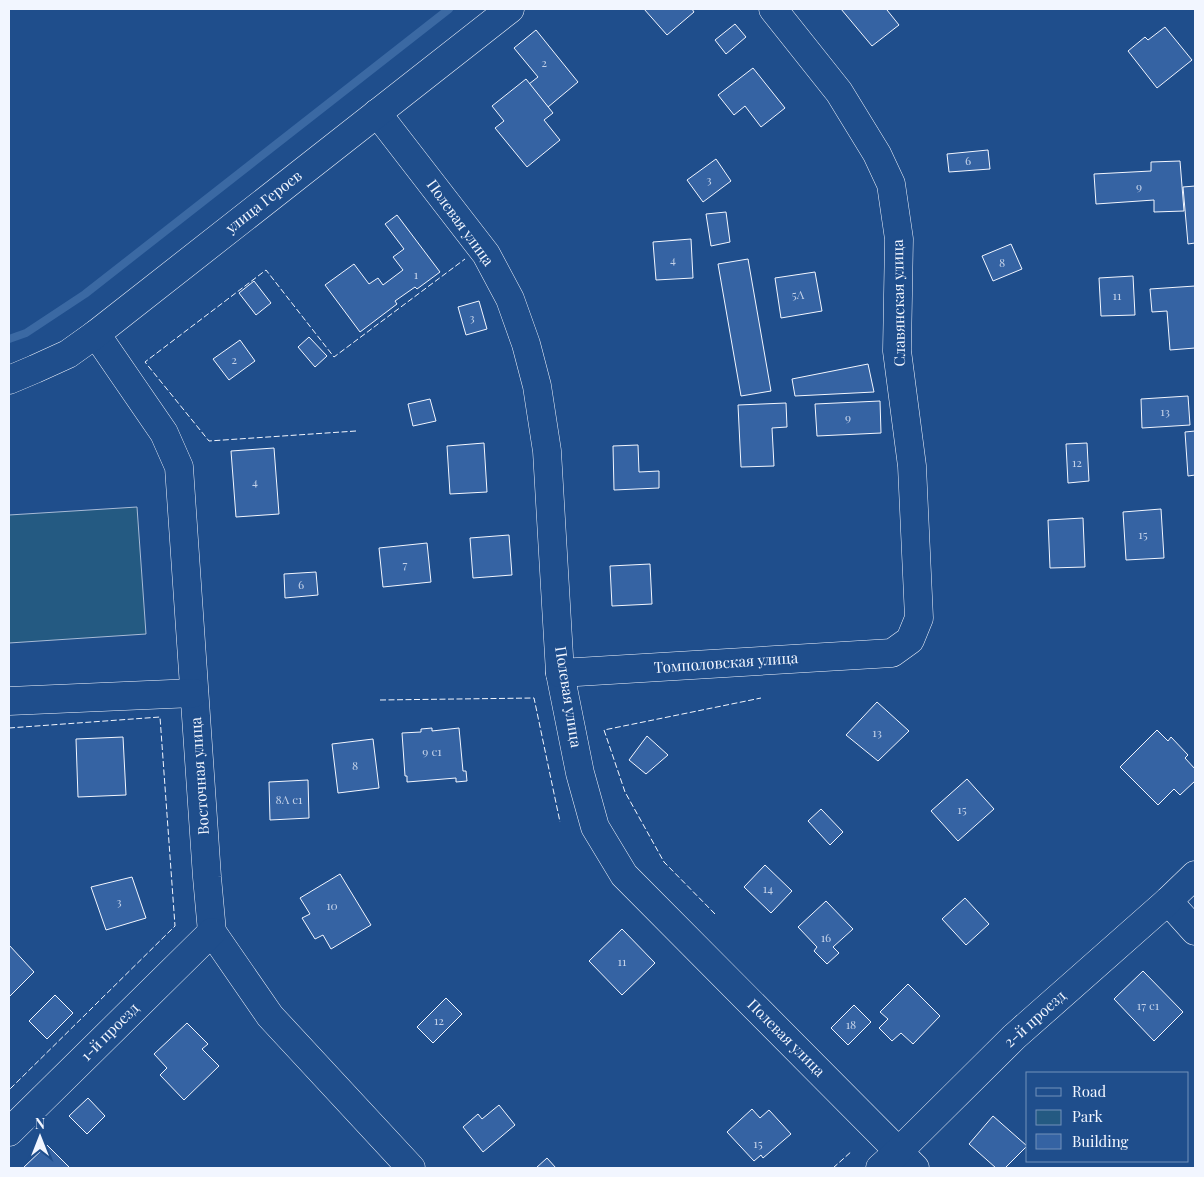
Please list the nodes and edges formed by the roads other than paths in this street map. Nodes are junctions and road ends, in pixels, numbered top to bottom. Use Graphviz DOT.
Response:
graph roads {
  1 [pos="510,9"];
  2 [pos="773,9"];
  3 [pos="377,113"];
  4 [pos="96,334"];
  5 [pos="9,380"];
  6 [pos="892,652"];
  7 [pos="560,673"];
  8 [pos="194,693"];
  9 [pos="9,701"];
  10 [pos="1195,875"];
  11 [pos="1168,901"];
  12 [pos="1195,931"];
  13 [pos="212,932"];
  14 [pos="9,1132"];
  15 [pos="898,1163"];
  16 [pos="412,1168"];
  1 -- 3 [label="street, улица Героев"];
  2 -- 6 [label="street, Славянская улица"];
  3 -- 4 [label="street, улица Героев"];
  3 -- 7 [label="street, Полевая улица"];
  4 -- 5 [label="street, улица Героев"];
  4 -- 8 [label="street, Восточная улица"];
  6 -- 7 [label="street, Томполовская улица"];
  7 -- 15 [label="street, Полевая улица"];
  8 -- 9 [label="street"];
  8 -- 13 [label="street, Восточная улица"];
  10 -- 11 [label="street, 2-й проезд"];
  11 -- 12 [label="street"];
  11 -- 15 [label="street, 2-й проезд"];
  13 -- 14 [label="street, 1-й проезд"];
  13 -- 16 [label="street"];
}
